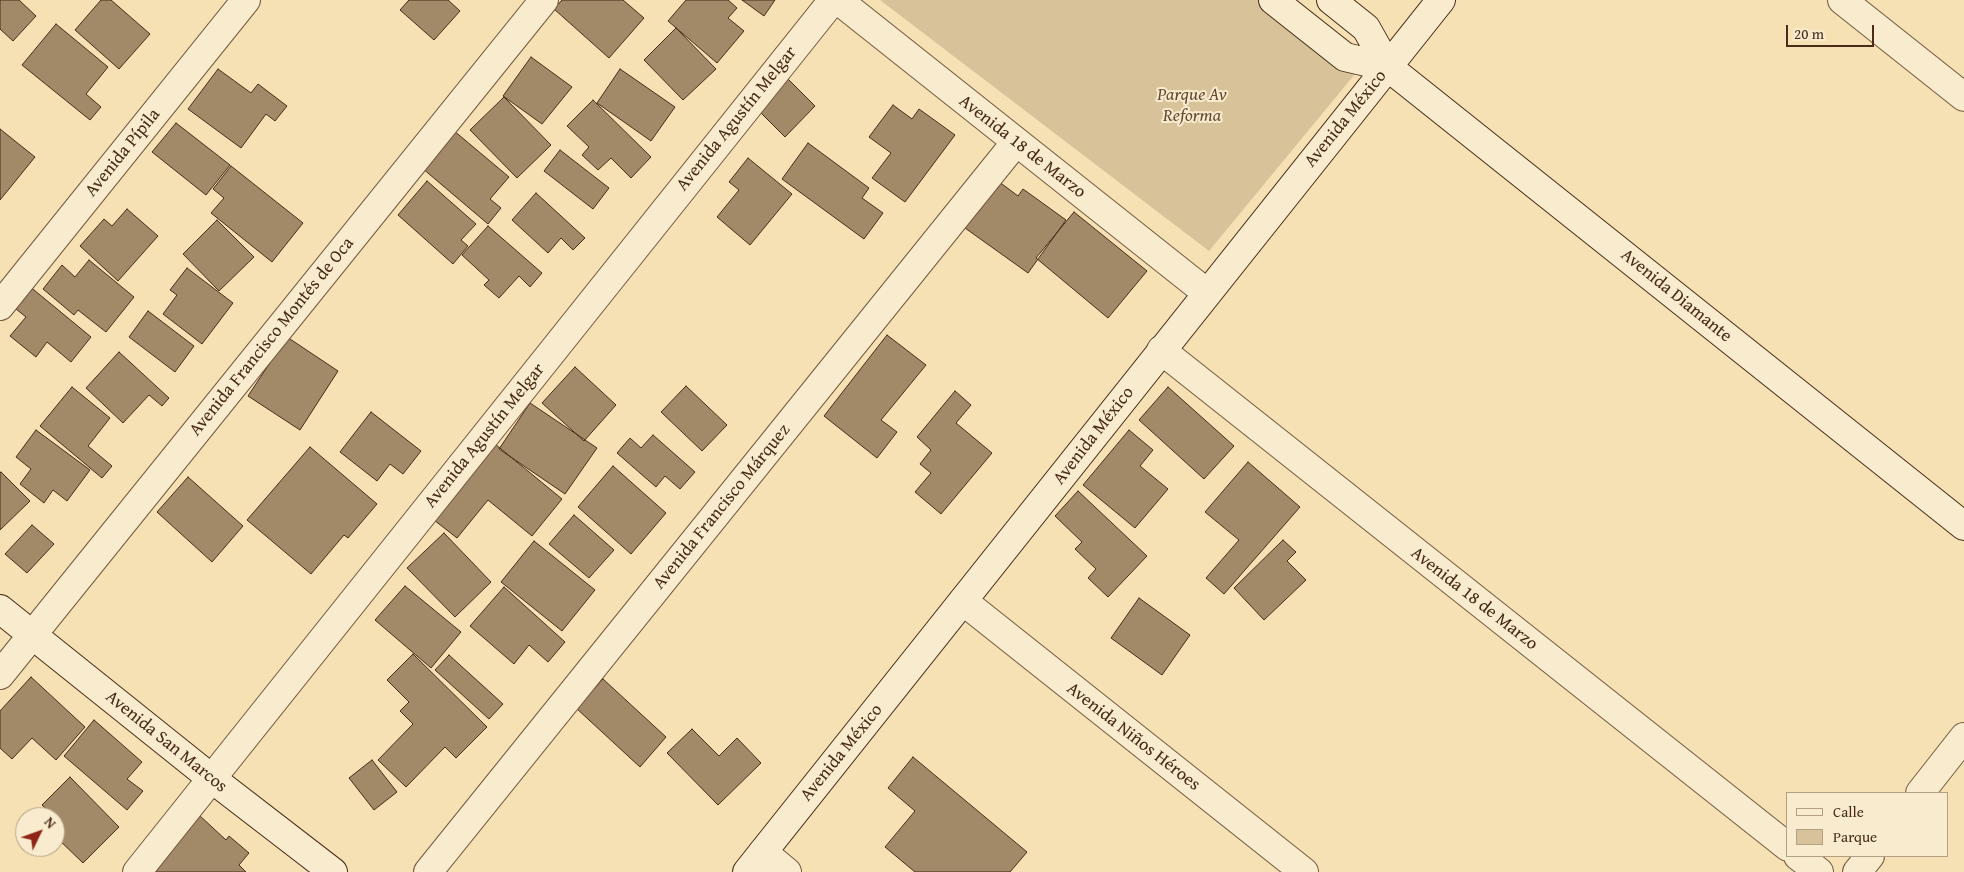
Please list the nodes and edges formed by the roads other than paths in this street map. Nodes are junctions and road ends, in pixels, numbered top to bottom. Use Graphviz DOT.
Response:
graph roads {
  1 [pos="246,0"];
  2 [pos="544,0"];
  3 [pos="832,0"];
  4 [pos="838,0"];
  5 [pos="1274,0"];
  6 [pos="1331,0"];
  7 [pos="1441,0"];
  8 [pos="1842,0"];
  9 [pos="1388,67"];
  10 [pos="1964,97"];
  11 [pos="1016,142"];
  12 [pos="1207,293"];
  13 [pos="0,306"];
  14 [pos="1161,350"];
  15 [pos="1964,526"];
  16 [pos="963,601"];
  17 [pos="0,609"];
  18 [pos="32,635"];
  19 [pos="0,675"];
  20 [pos="1964,737"];
  21 [pos="211,778"];
  22 [pos="1921,792"];
  23 [pos="1786,846"];
  24 [pos="1799,857"];
  25 [pos="1869,857"];
  26 [pos="755,862"];
  27 [pos="137,872"];
  28 [pos="333,872"];
  29 [pos="428,872"];
  30 [pos="788,872"];
  31 [pos="1304,872"];
  32 [pos="1819,872"];
  33 [pos="1857,872"];
  1 -- 13 [label="street, Avenida Pípila"];
  2 -- 18 [label="street, Avenida Francisco Montés de Oca"];
  3 -- 21 [label="street, Avenida Agustín Melgar"];
  4 -- 11 [label="street, Avenida 18 de Marzo"];
  5 -- 9 [label="street, Avenida Diamante"];
  6 -- 9 [label="street, Avenida Diamante"];
  7 -- 9 [label="street, Avenida México"];
  8 -- 10 [label="street"];
  9 -- 12 [label="street, Avenida México"];
  9 -- 15 [label="street, Avenida Diamante"];
  11 -- 12 [label="street, Avenida 18 de Marzo"];
  11 -- 29 [label="street, Avenida Francisco Márquez"];
  12 -- 14 [label="street, Avenida México"];
  14 -- 16 [label="street, Avenida México"];
  14 -- 23 [label="street, Avenida 18 de Marzo"];
  16 -- 26 [label="street, Avenida México"];
  16 -- 31 [label="street, Avenida Niños Héroes"];
  17 -- 18 [label="street, Avenida San Marcos"];
  18 -- 19 [label="street, Avenida Francisco Montés de Oca"];
  18 -- 21 [label="street, Avenida San Marcos"];
  20 -- 22 [label="street"];
  21 -- 27 [label="street, Avenida Agustín Melgar"];
  21 -- 28 [label="street, Avenida San Marcos"];
  24 -- 32 [label="street"];
  25 -- 33 [label="street"];
  26 -- 30 [label="street"];
}
